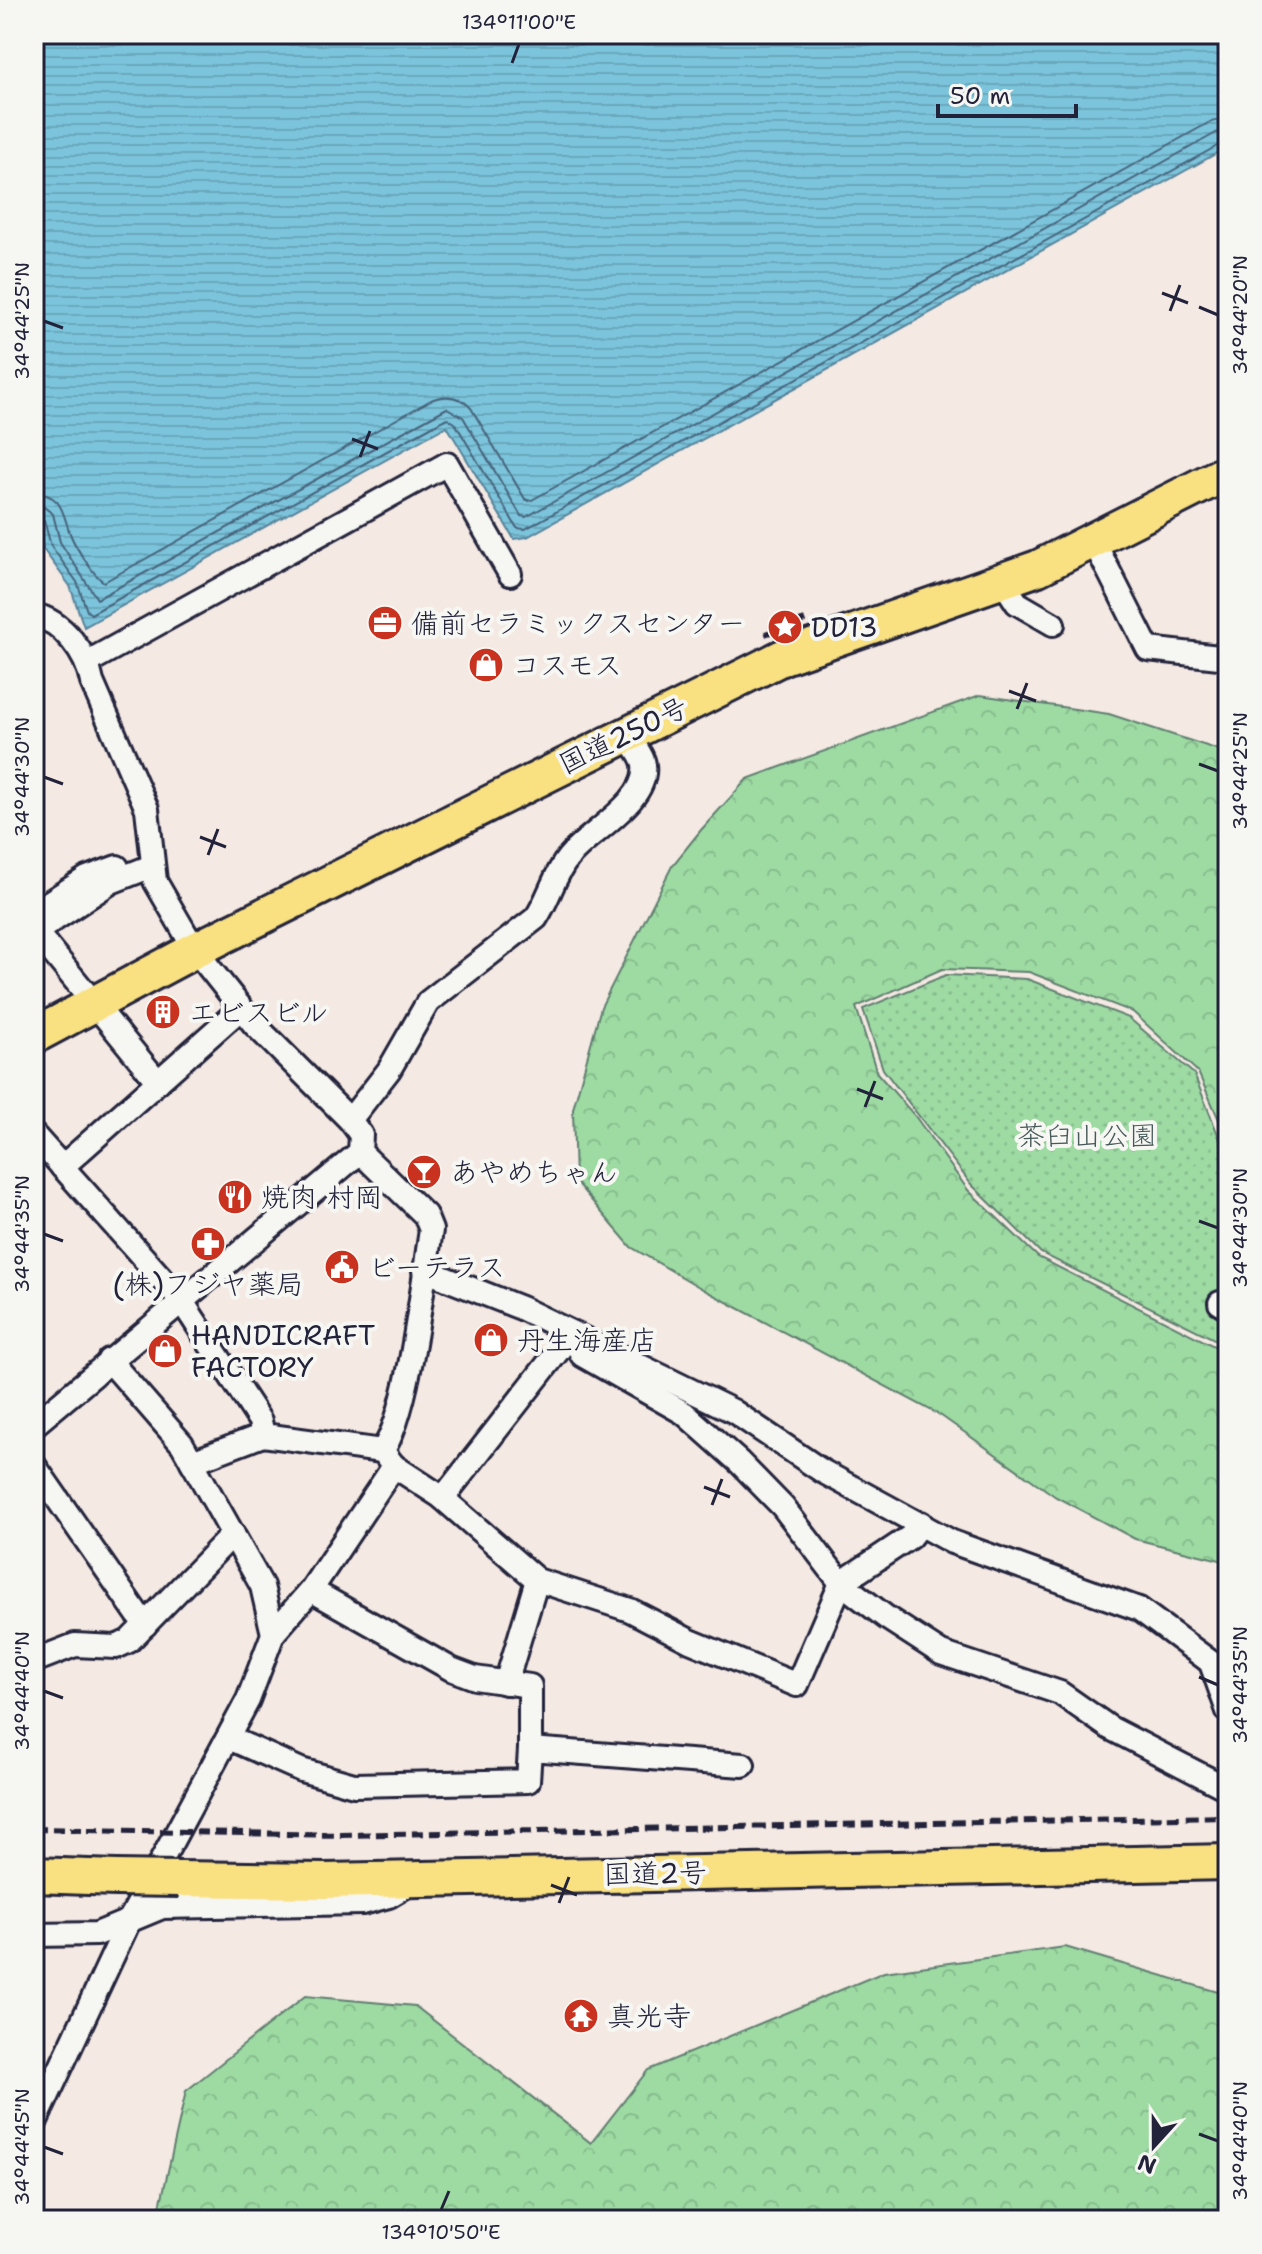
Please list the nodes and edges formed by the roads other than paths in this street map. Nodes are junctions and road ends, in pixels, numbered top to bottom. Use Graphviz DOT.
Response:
graph roads {
  1 [pos="1226,479"];
  2 [pos="1093,540"];
  3 [pos="510,574"];
  4 [pos="1002,580"];
  5 [pos="34,615"];
  6 [pos="1053,624"];
  7 [pos="1228,658"];
  8 [pos="88,662"];
  9 [pos="626,733"];
  10 [pos="152,860"];
  11 [pos="35,926"];
  12 [pos="195,950"];
  13 [pos="94,1004"];
  14 [pos="241,1008"];
  15 [pos="34,1036"];
  16 [pos="158,1082"];
  17 [pos="350,1120"];
  18 [pos="34,1135"];
  19 [pos="360,1152"];
  20 [pos="62,1167"];
  21 [pos="424,1270"];
  22 [pos="181,1300"];
  23 [pos="572,1333"];
  24 [pos="109,1360"];
  25 [pos="34,1425"];
  26 [pos="263,1435"];
  27 [pos="388,1458"];
  28 [pos="192,1462"];
  29 [pos="34,1465"];
  30 [pos="443,1498"];
  31 [pos="921,1523"];
  32 [pos="233,1534"];
  33 [pos="537,1580"];
  34 [pos="841,1583"];
  35 [pos="311,1590"];
  36 [pos="145,1625"];
  37 [pos="273,1634"];
  38 [pos="34,1661"];
  39 [pos="1219,1669"];
  40 [pos="506,1683"];
  41 [pos="1228,1711"];
  42 [pos="229,1738"];
  43 [pos="530,1749"];
  44 [pos="743,1765"];
  45 [pos="1228,1789"];
  46 [pos="1228,1862"];
  47 [pos="34,1875"];
  48 [pos="419,1878"];
  49 [pos="129,1921"];
  50 [pos="34,1935"];
  51 [pos="34,2125"];
  1 -- 2 [label="highway, 国道250号"];
  2 -- 4 [label="highway, 国道250号"];
  2 -- 7 [label="street"];
  3 -- 8 [label="street"];
  4 -- 6 [label="street"];
  4 -- 9 [label="highway, 国道250号"];
  5 -- 8 [label="street"];
  8 -- 10 [label="street"];
  9 -- 12 [label="highway, 国道250号"];
  9 -- 17 [label="street"];
  10 -- 11 [label="street"];
  10 -- 12 [label="street"];
  11 -- 13 [label="street"];
  12 -- 13 [label="highway, 国道250号"];
  12 -- 14 [label="street"];
  13 -- 15 [label="highway, 国道250号"];
  13 -- 16 [label="street"];
  14 -- 16 [label="street"];
  14 -- 17 [label="street"];
  16 -- 20 [label="street"];
  17 -- 19 [label="street"];
  18 -- 20 [label="street"];
  19 -- 21 [label="street"];
  19 -- 22 [label="street"];
  20 -- 22 [label="street"];
  21 -- 23 [label="street"];
  21 -- 27 [label="street"];
  22 -- 24 [label="street"];
  22 -- 26 [label="street"];
  23 -- 30 [label="street"];
  23 -- 31 [label="street"];
  23 -- 34 [label="street"];
  24 -- 25 [label="street"];
  24 -- 28 [label="street"];
  26 -- 27 [label="street"];
  26 -- 28 [label="street"];
  27 -- 30 [label="street"];
  27 -- 35 [label="street"];
  28 -- 32 [label="street"];
  29 -- 36 [label="street"];
  30 -- 33 [label="street"];
  31 -- 34 [label="street"];
  31 -- 39 [label="street"];
  32 -- 36 [label="street"];
  32 -- 37 [label="street"];
  33 -- 34 [label="street"];
  33 -- 40 [label="street"];
  34 -- 45 [label="street"];
  35 -- 37 [label="street"];
  35 -- 40 [label="street"];
  36 -- 38 [label="street"];
  37 -- 42 [label="street"];
  39 -- 41 [label="street"];
  40 -- 43 [label="street"];
  42 -- 43 [label="street"];
  42 -- 49 [label="street"];
  43 -- 44 [label="street"];
  46 -- 48 [label="highway, 国道2号"];
  47 -- 48 [label="highway, 国道2号, bridge"];
  48 -- 49 [label="street"];
  49 -- 50 [label="street"];
  49 -- 51 [label="street"];
}
